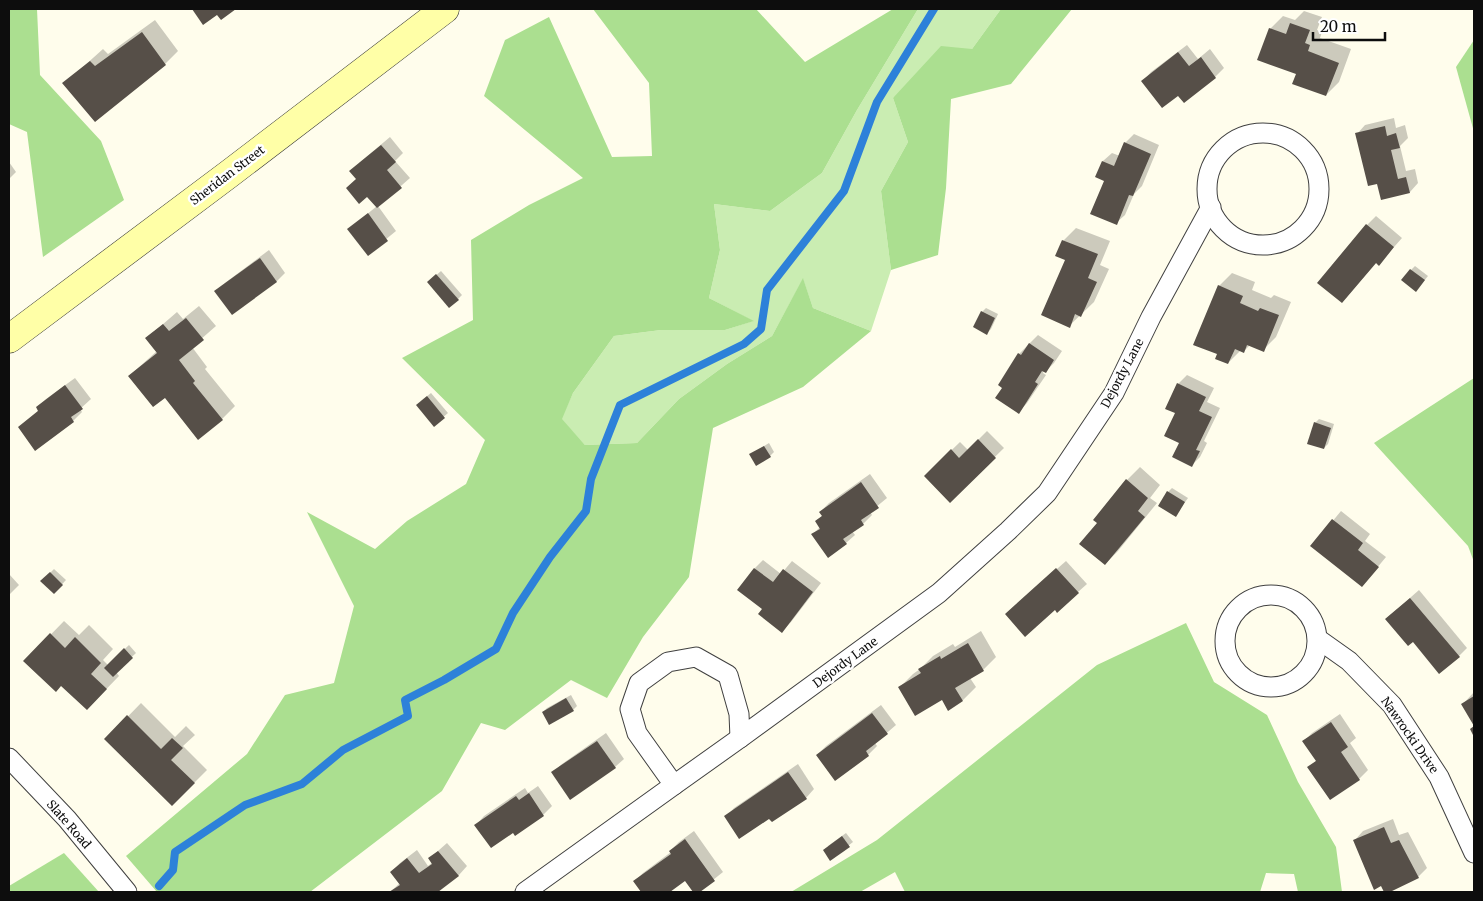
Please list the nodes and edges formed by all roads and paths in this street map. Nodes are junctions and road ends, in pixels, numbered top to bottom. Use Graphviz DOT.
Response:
graph roads {
  1 [pos="444,9"];
  2 [pos="1210,207"];
  3 [pos="9,339"];
  4 [pos="1318,639"];
  5 [pos="740,738"];
  6 [pos="9,758"];
  7 [pos="674,785"];
  8 [pos="1474,853"];
  9 [pos="127,892"];
  10 [pos="525,892"];
  1 -- 3 [label="street, Sheridan Street"];
  2 -- 2 [label="street"];
  2 -- 5 [label="street, Dejordy Lane"];
  4 -- 4 [label="street"];
  4 -- 8 [label="street, Nawrocki Drive"];
  5 -- 7 [label="street"];
  5 -- 7 [label="street"];
  6 -- 9 [label="street, Slate Road"];
  7 -- 10 [label="street"];
}
